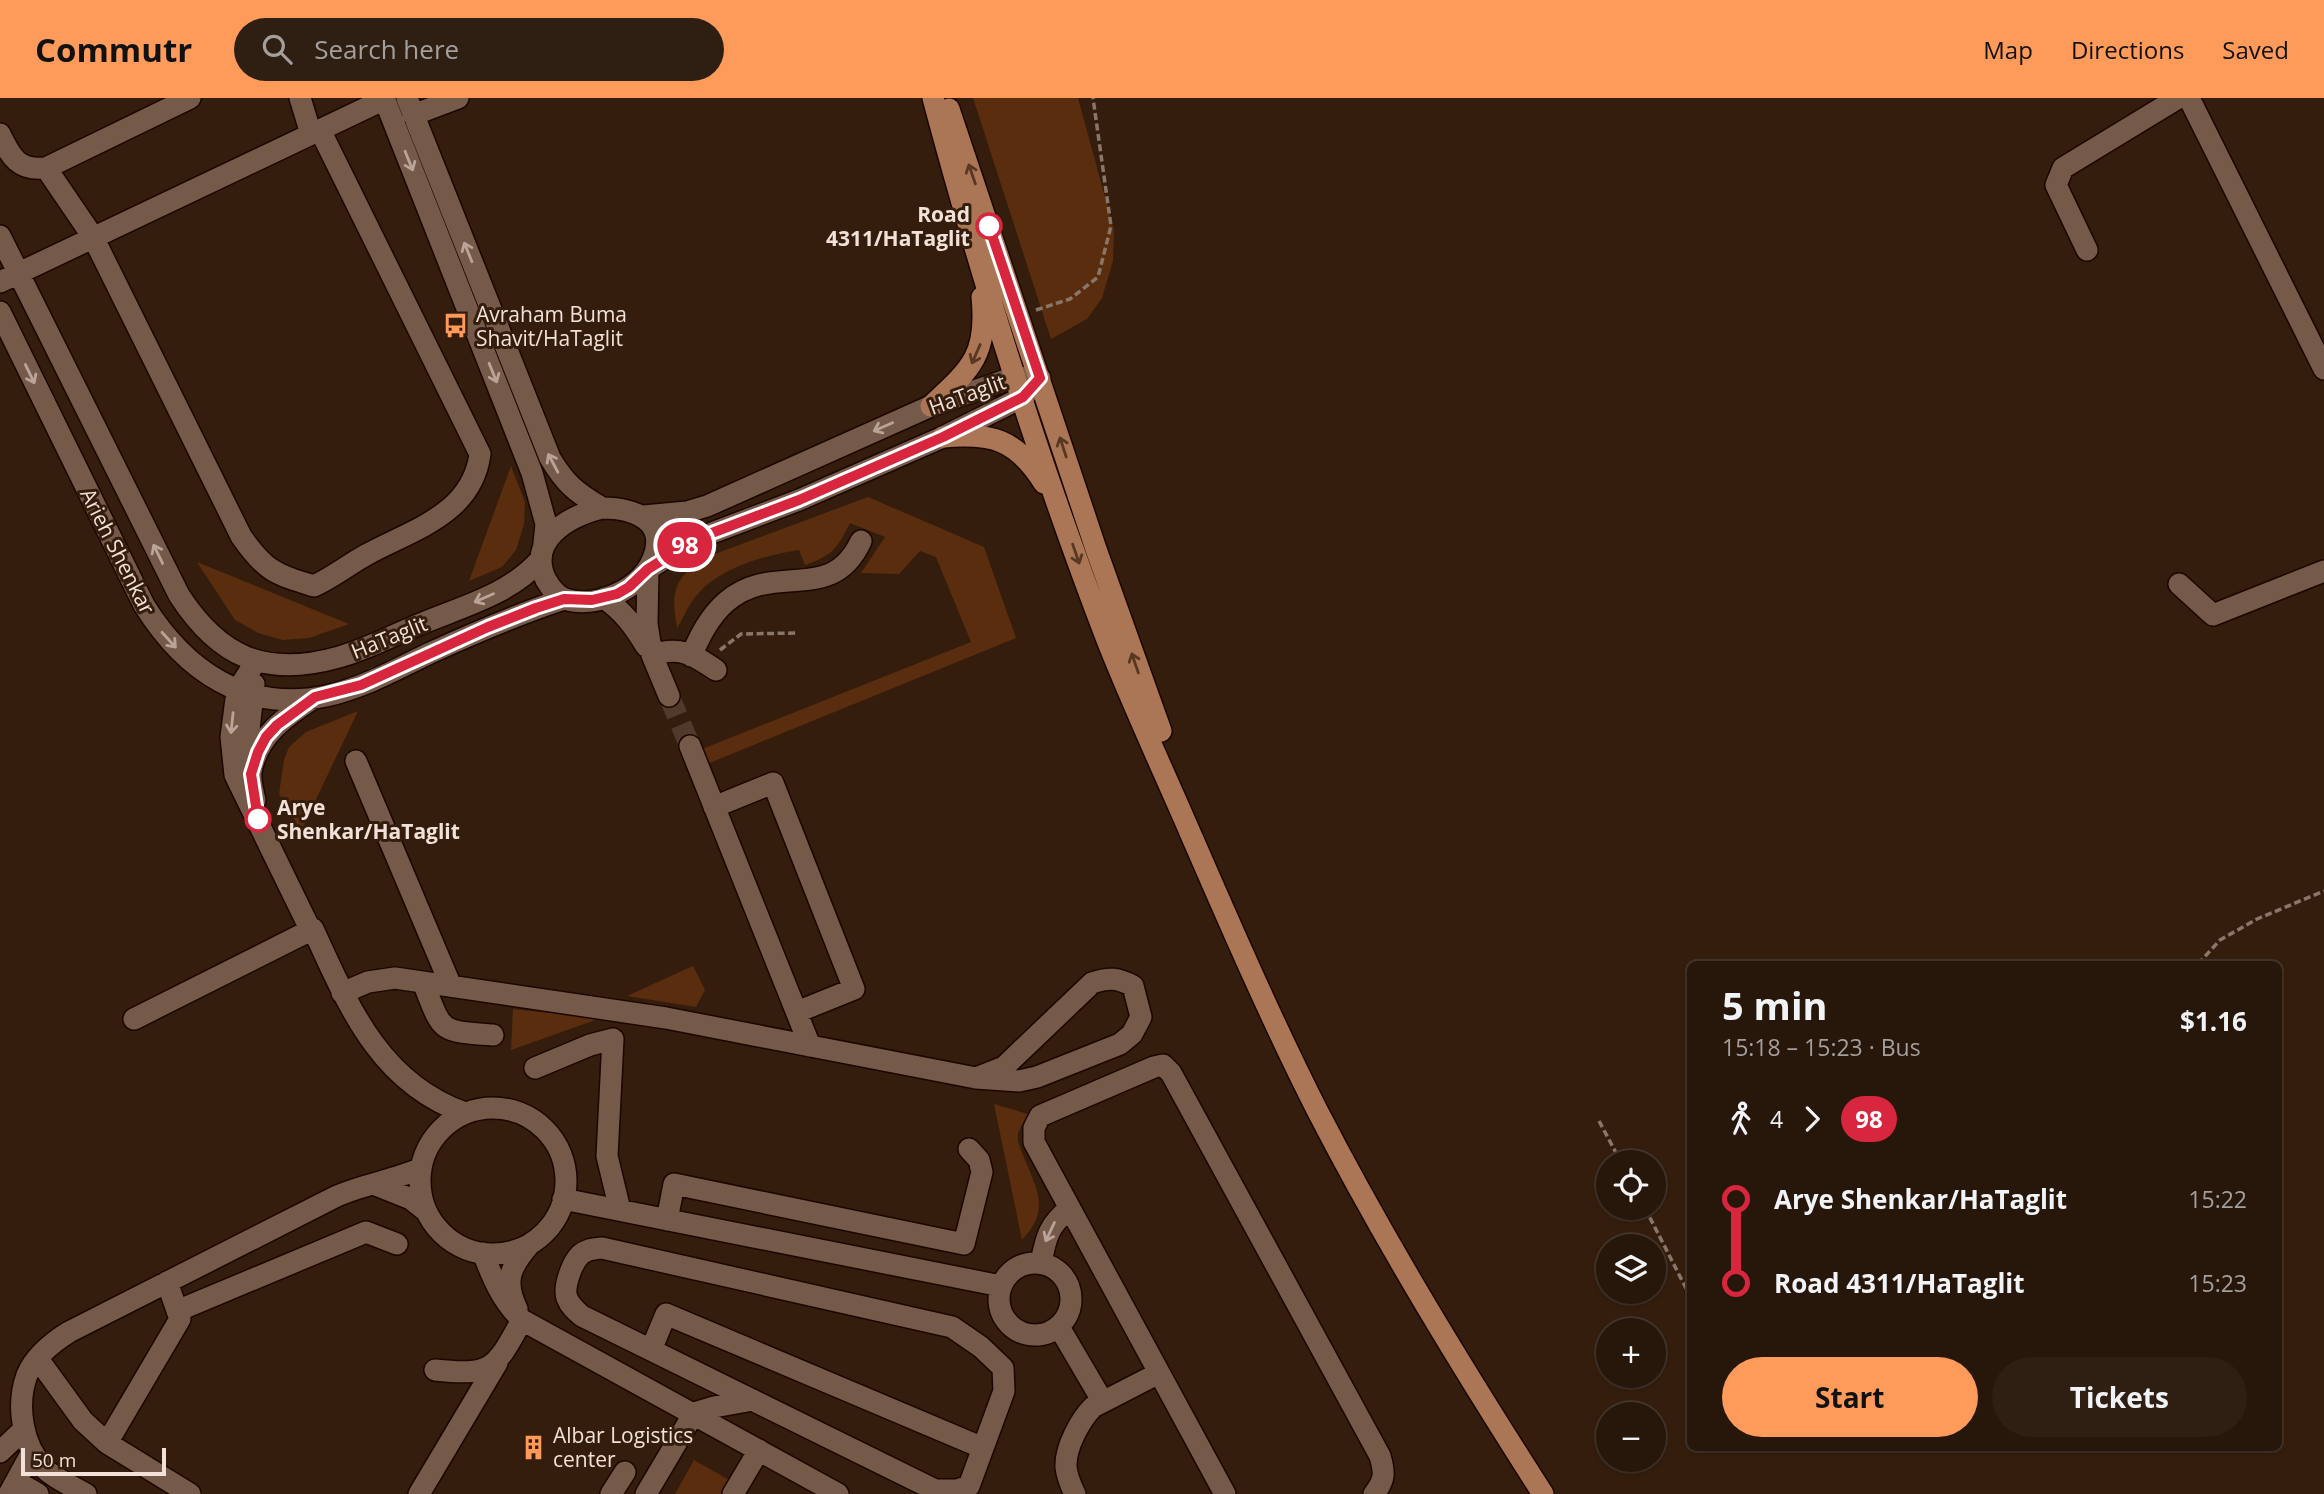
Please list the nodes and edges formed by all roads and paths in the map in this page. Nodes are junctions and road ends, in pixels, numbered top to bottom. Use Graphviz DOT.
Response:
graph roads {
  1 [pos="190,98"];
  2 [pos="300,98"];
  3 [pos="458,98"];
  4 [pos="933,98"];
  5 [pos="946,98"];
  6 [pos="1093,98"];
  7 [pos="2178,98"];
  8 [pos="2189,98"];
  9 [pos="384,99"];
  10 [pos="410,106"];
  11 [pos="316,132"];
  12 [pos="0,134"];
  13 [pos="46,168"];
  14 [pos="0,236"];
  15 [pos="93,237"];
  16 [pos="2087,250"];
  17 [pos="979,263"];
  18 [pos="9,277"];
  19 [pos="0,312"];
  20 [pos="1020,316"];
  21 [pos="2324,369"];
  22 [pos="1040,378"];
  23 [pos="1019,387"];
  24 [pos="931,406"];
  25 [pos="943,437"];
  26 [pos="602,508"];
  27 [pos="1060,508"];
  28 [pos="644,516"];
  29 [pos="861,541"];
  30 [pos="542,552"];
  31 [pos="648,569"];
  32 [pos="2324,571"];
  33 [pos="2179,584"];
  34 [pos="604,598"];
  35 [pos="564,599"];
  36 [pos="797,633"];
  37 [pos="225,648"];
  38 [pos="652,655"];
  39 [pos="256,661"];
  40 [pos="704,663"];
  41 [pos="245,693"];
  42 [pos="669,696"];
  43 [pos="315,697"];
  44 [pos="690,747"];
  45 [pos="356,761"];
  46 [pos="251,774"];
  47 [pos="714,807"];
  48 [pos="258,819"];
  49 [pos="2324,891"];
  50 [pos="313,929"];
  51 [pos="1234,934"];
  52 [pos="2201,961"];
  53 [pos="423,982"];
  54 [pos="451,986"];
  55 [pos="342,993"];
  56 [pos="797,1012"];
  57 [pos="134,1019"];
  58 [pos="493,1035"];
  59 [pos="810,1046"];
  60 [pos="535,1068"];
  61 [pos="976,1078"];
  62 [pos="420,1090"];
  63 [pos="465,1113"];
  64 [pos="1599,1121"];
  65 [pos="436,1135"];
  66 [pos="969,1149"];
  67 [pos="1615,1150"];
  68 [pos="421,1168"];
  69 [pos="376,1185"];
  70 [pos="563,1199"];
  71 [pos="1070,1208"];
  72 [pos="620,1210"];
  73 [pos="426,1211"];
  74 [pos="667,1220"];
  75 [pos="1651,1220"];
  76 [pos="397,1244"];
  77 [pos="530,1244"];
  78 [pos="483,1253"];
  79 [pos="1041,1263"];
  80 [pos="167,1282"];
  81 [pos="1001,1286"];
  82 [pos="1687,1290"];
  83 [pos="177,1311"];
  84 [pos="522,1320"];
  85 [pos="1059,1326"];
  86 [pos="650,1350"];
  87 [pos="38,1359"];
  88 [pos="497,1363"];
  89 [pos="435,1370"];
  90 [pos="1160,1373"];
  91 [pos="753,1400"];
  92 [pos="1103,1402"];
  93 [pos="694,1413"];
  94 [pos="23,1430"];
  95 [pos="107,1443"];
  96 [pos="983,1448"];
  97 [pos="759,1450"];
  98 [pos="32,1451"];
  99 [pos="0,1452"];
  100 [pos="625,1472"];
  101 [pos="12,1488"];
  102 [pos="38,1494"];
  103 [pos="86,1494"];
  104 [pos="190,1494"];
  105 [pos="419,1494"];
  106 [pos="611,1494"];
  107 [pos="646,1494"];
  108 [pos="733,1494"];
  109 [pos="838,1494"];
  110 [pos="1075,1494"];
  111 [pos="1225,1494"];
  112 [pos="1374,1494"];
  113 [pos="1543,1494"];
  1 -- 13 [label="street"];
  2 -- 11 [label="street"];
  3 -- 10 [label="street"];
  4 -- 17 [label="main road"];
  20 -- 5 [label="main road, one-way"];
  6 -- 20 [label="path"];
  7 -- 16 [label="street"];
  8 -- 21 [label="street"];
  9 -- 11 [label="street"];
  9 -- 30 [label="street, one-way"];
  26 -- 10 [label="street, one-way"];
  11 -- 15 [label="street"];
  11 -- 15 [label="street"];
  12 -- 13 [label="street"];
  13 -- 15 [label="street"];
  14 -- 18 [label="street, Arieh Shenkar"];
  15 -- 18 [label="street"];
  17 -- 23 [label="main road"];
  17 -- 24 [label="main road, one-way"];
  37 -- 18 [label="street, Arieh Shenkar, one-way"];
  19 -- 41 [label="street, Arieh Shenkar, one-way"];
  20 -- 22 [label="main road"];
  22 -- 23 [label="street, HaTaglit"];
  51 -- 22 [label="main road, one-way"];
  23 -- 24 [label="street, HaTaglit"];
  23 -- 25 [label="street, HaTaglit"];
  23 -- 27 [label="main road"];
  24 -- 28 [label="street, HaTaglit, one-way"];
  25 -- 27 [label="main road"];
  25 -- 31 [label="street, HaTaglit"];
  26 -- 28 [label="street"];
  26 -- 30 [label="street"];
  27 -- 51 [label="main road, one-way"];
  28 -- 31 [label="street"];
  29 -- 40 [label="street"];
  30 -- 35 [label="street"];
  30 -- 39 [label="street, HaTaglit, one-way"];
  31 -- 34 [label="street"];
  31 -- 38 [label="street"];
  32 -- 33 [label="street"];
  34 -- 35 [label="street"];
  34 -- 38 [label="street"];
  35 -- 43 [label="street, HaTaglit"];
  36 -- 40 [label="path"];
  37 -- 39 [label="street, HaTaglit"];
  38 -- 40 [label="street"];
  38 -- 42 [label="street"];
  39 -- 41 [label="street"];
  41 -- 43 [label="street, Arieh Shenkar"];
  41 -- 46 [label="street"];
  41 -- 48 [label="street, one-way"];
  43 -- 46 [label="street"];
  44 -- 47 [label="street"];
  45 -- 54 [label="street"];
  46 -- 48 [label="street"];
  47 -- 56 [label="street"];
  47 -- 56 [label="street"];
  48 -- 50 [label="street"];
  49 -- 52 [label="path"];
  50 -- 55 [label="street"];
  50 -- 57 [label="street"];
  51 -- 113 [label="main road"];
  53 -- 54 [label="street"];
  53 -- 55 [label="street"];
  53 -- 58 [label="street"];
  54 -- 59 [label="street"];
  55 -- 62 [label="street"];
  56 -- 59 [label="street"];
  59 -- 61 [label="street"];
  60 -- 72 [label="street"];
  61 -- 61 [label="street"];
  62 -- 63 [label="street"];
  62 -- 65 [label="street"];
  63 -- 65 [label="street"];
  63 -- 70 [label="street"];
  64 -- 67 [label="path"];
  65 -- 68 [label="street"];
  66 -- 74 [label="street"];
  68 -- 69 [label="street"];
  68 -- 73 [label="street"];
  69 -- 73 [label="street"];
  69 -- 80 [label="street"];
  70 -- 72 [label="street"];
  70 -- 77 [label="street"];
  71 -- 79 [label="street, one-way"];
  71 -- 90 [label="street"];
  71 -- 112 [label="street"];
  72 -- 74 [label="street"];
  73 -- 78 [label="street"];
  74 -- 81 [label="street"];
  75 -- 82 [label="path"];
  76 -- 83 [label="street"];
  77 -- 78 [label="street"];
  77 -- 84 [label="street"];
  78 -- 84 [label="street"];
  79 -- 81 [label="street"];
  79 -- 85 [label="street"];
  80 -- 83 [label="street"];
  80 -- 87 [label="street"];
  81 -- 85 [label="street"];
  83 -- 95 [label="street"];
  84 -- 88 [label="street"];
  84 -- 93 [label="street"];
  85 -- 92 [label="street"];
  86 -- 91 [label="street"];
  86 -- 96 [label="street"];
  86 -- 96 [label="street"];
  87 -- 94 [label="street"];
  87 -- 95 [label="street"];
  88 -- 89 [label="street"];
  88 -- 105 [label="street"];
  90 -- 92 [label="street"];
  90 -- 111 [label="street"];
  91 -- 93 [label="street"];
  91 -- 96 [label="street"];
  92 -- 110 [label="street"];
  93 -- 97 [label="street"];
  93 -- 107 [label="street"];
  94 -- 98 [label="street"];
  94 -- 99 [label="street"];
  95 -- 104 [label="street"];
  97 -- 108 [label="street"];
  97 -- 109 [label="street"];
  98 -- 101 [label="street"];
  98 -- 103 [label="street"];
  100 -- 106 [label="street"];
  101 -- 102 [label="street"];
}
